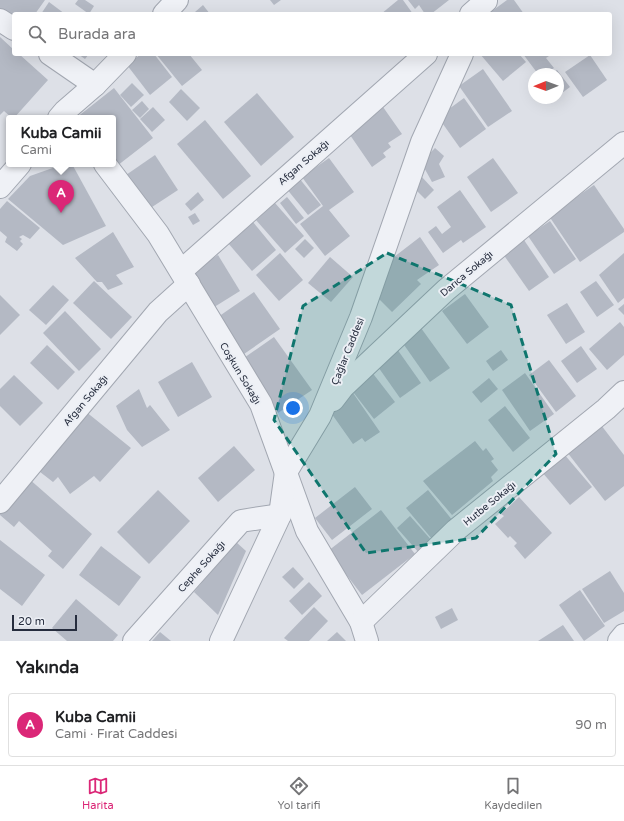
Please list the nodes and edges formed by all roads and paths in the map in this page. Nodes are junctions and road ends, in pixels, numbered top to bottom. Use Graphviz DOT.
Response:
graph roads {
  1 [pos="177,0"];
  2 [pos="166,12"];
  3 [pos="0,20"];
  4 [pos="12,28"];
  5 [pos="53,56"];
  6 [pos="123,56"];
  7 [pos="424,56"];
  8 [pos="461,56"];
  9 [pos="95,85"];
  10 [pos="65,115"];
  11 [pos="624,143"];
  12 [pos="17,167"];
  13 [pos="107,167"];
  14 [pos="0,187"];
  15 [pos="185,278"];
  16 [pos="624,392"];
  17 [pos="320,416"];
  18 [pos="286,472"];
  19 [pos="0,502"];
  20 [pos="280,515"];
  21 [pos="364,632"];
  22 [pos="624,635"];
  23 [pos="134,641"];
  24 [pos="221,641"];
  25 [pos="619,641"];
  1 -- 2 [label="street"];
  3 -- 4 [label="street"];
  5 -- 9 [label="street"];
  6 -- 9 [label="street"];
  7 -- 15 [label="street, Afgan Sokağı"];
  8 -- 17 [label="street, Çağlar Caddesi"];
  9 -- 10 [label="street"];
  11 -- 17 [label="street, Darıca Sokağı"];
  12 -- 14 [label="street"];
  13 -- 15 [label="street, Coşkun Sokağı"];
  15 -- 18 [label="street, Coşkun Sokağı"];
  15 -- 19 [label="street, Afgan Sokağı"];
  16 -- 21 [label="street, Hutbe Sokağı"];
  17 -- 18 [label="street, Çağlar Caddesi"];
  18 -- 20 [label="street, Çağlar Caddesi"];
  18 -- 21 [label="street, Coşkun Sokağı"];
  20 -- 23 [label="street, Cephe Sokağı"];
  20 -- 24 [label="street, Çağlar Caddesi"];
  22 -- 25 [label="street"];
}
